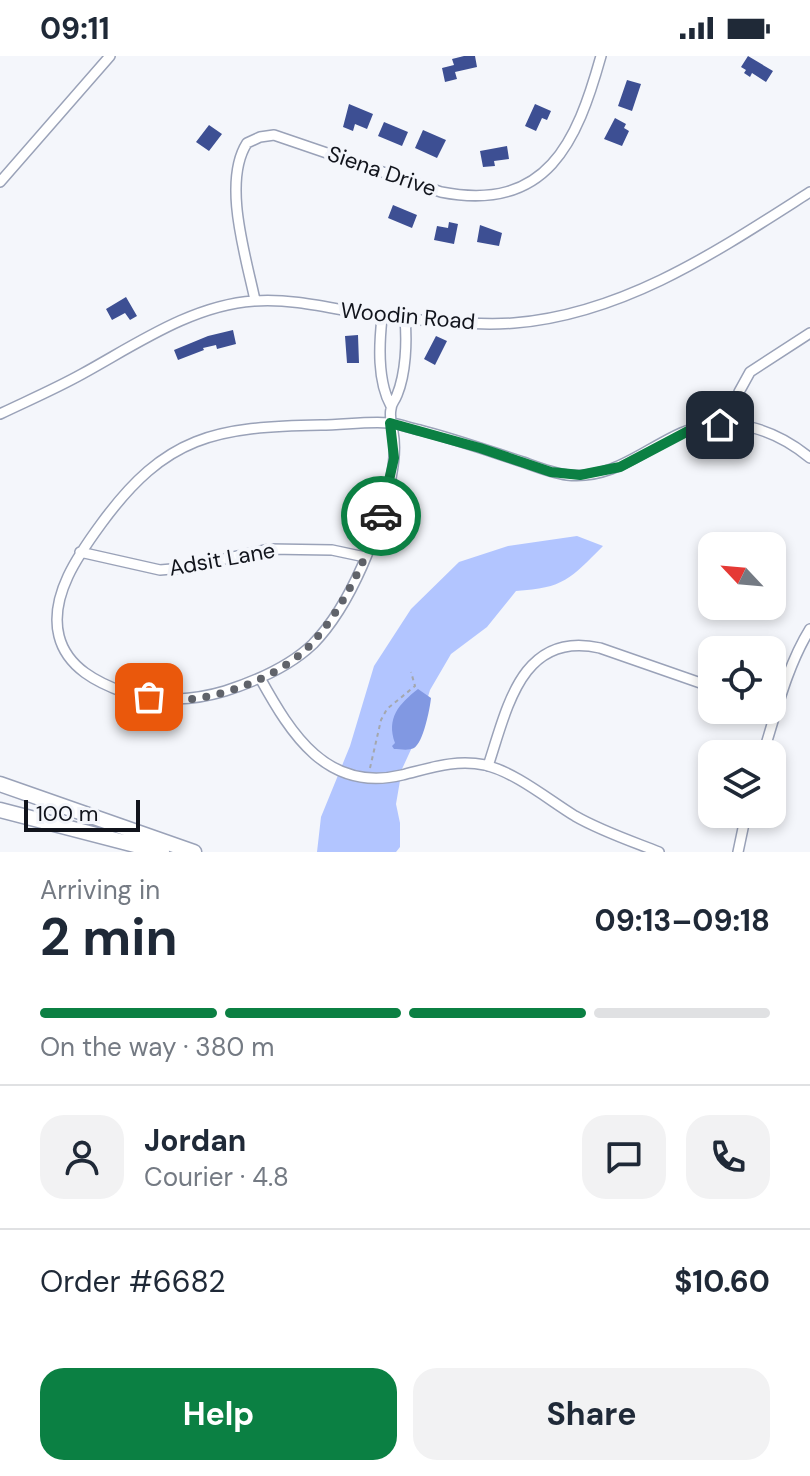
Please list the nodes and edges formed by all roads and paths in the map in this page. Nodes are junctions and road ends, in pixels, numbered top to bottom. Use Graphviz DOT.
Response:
graph roads {
  1 [pos="110,56"];
  2 [pos="601,56"];
  3 [pos="0,182"];
  4 [pos="810,192"];
  5 [pos="255,300"];
  6 [pos="382,318"];
  7 [pos="405,319"];
  8 [pos="810,333"];
  9 [pos="391,406"];
  10 [pos="0,414"];
  11 [pos="390,423"];
  12 [pos="737,423"];
  13 [pos="810,458"];
  14 [pos="80,552"];
  15 [pos="365,557"];
  16 [pos="810,629"];
  17 [pos="411,672"];
  18 [pos="260,678"];
  19 [pos="786,680"];
  20 [pos="698,682"];
  21 [pos="488,766"];
  22 [pos="370,777"];
  23 [pos="0,784"];
  24 [pos="0,810"];
  25 [pos="743,828"];
  26 [pos="162,852"];
  27 [pos="194,852"];
  28 [pos="659,852"];
  29 [pos="738,852"];
  1 -- 3 [label="street"];
  2 -- 5 [label="street, Siena Drive"];
  4 -- 7 [label="street, Woodin Road"];
  5 -- 6 [label="street, Woodin Road"];
  5 -- 10 [label="street, Woodin Road"];
  6 -- 7 [label="street, Woodin Road"];
  6 -- 9 [label="street"];
  7 -- 9 [label="street"];
  8 -- 12 [label="street"];
  9 -- 11 [label="street"];
  11 -- 12 [label="street"];
  11 -- 14 [label="street"];
  11 -- 15 [label="street"];
  12 -- 13 [label="street"];
  14 -- 15 [label="street, Adsit Lane"];
  14 -- 18 [label="street"];
  15 -- 18 [label="street"];
  16 -- 19 [label="street"];
  17 -- 22 [label="path"];
  18 -- 22 [label="street"];
  20 -- 21 [label="street"];
  21 -- 22 [label="street"];
  21 -- 28 [label="street"];
  23 -- 27 [label="highway"];
  24 -- 26 [label="highway"];
  25 -- 29 [label="street"];
}
